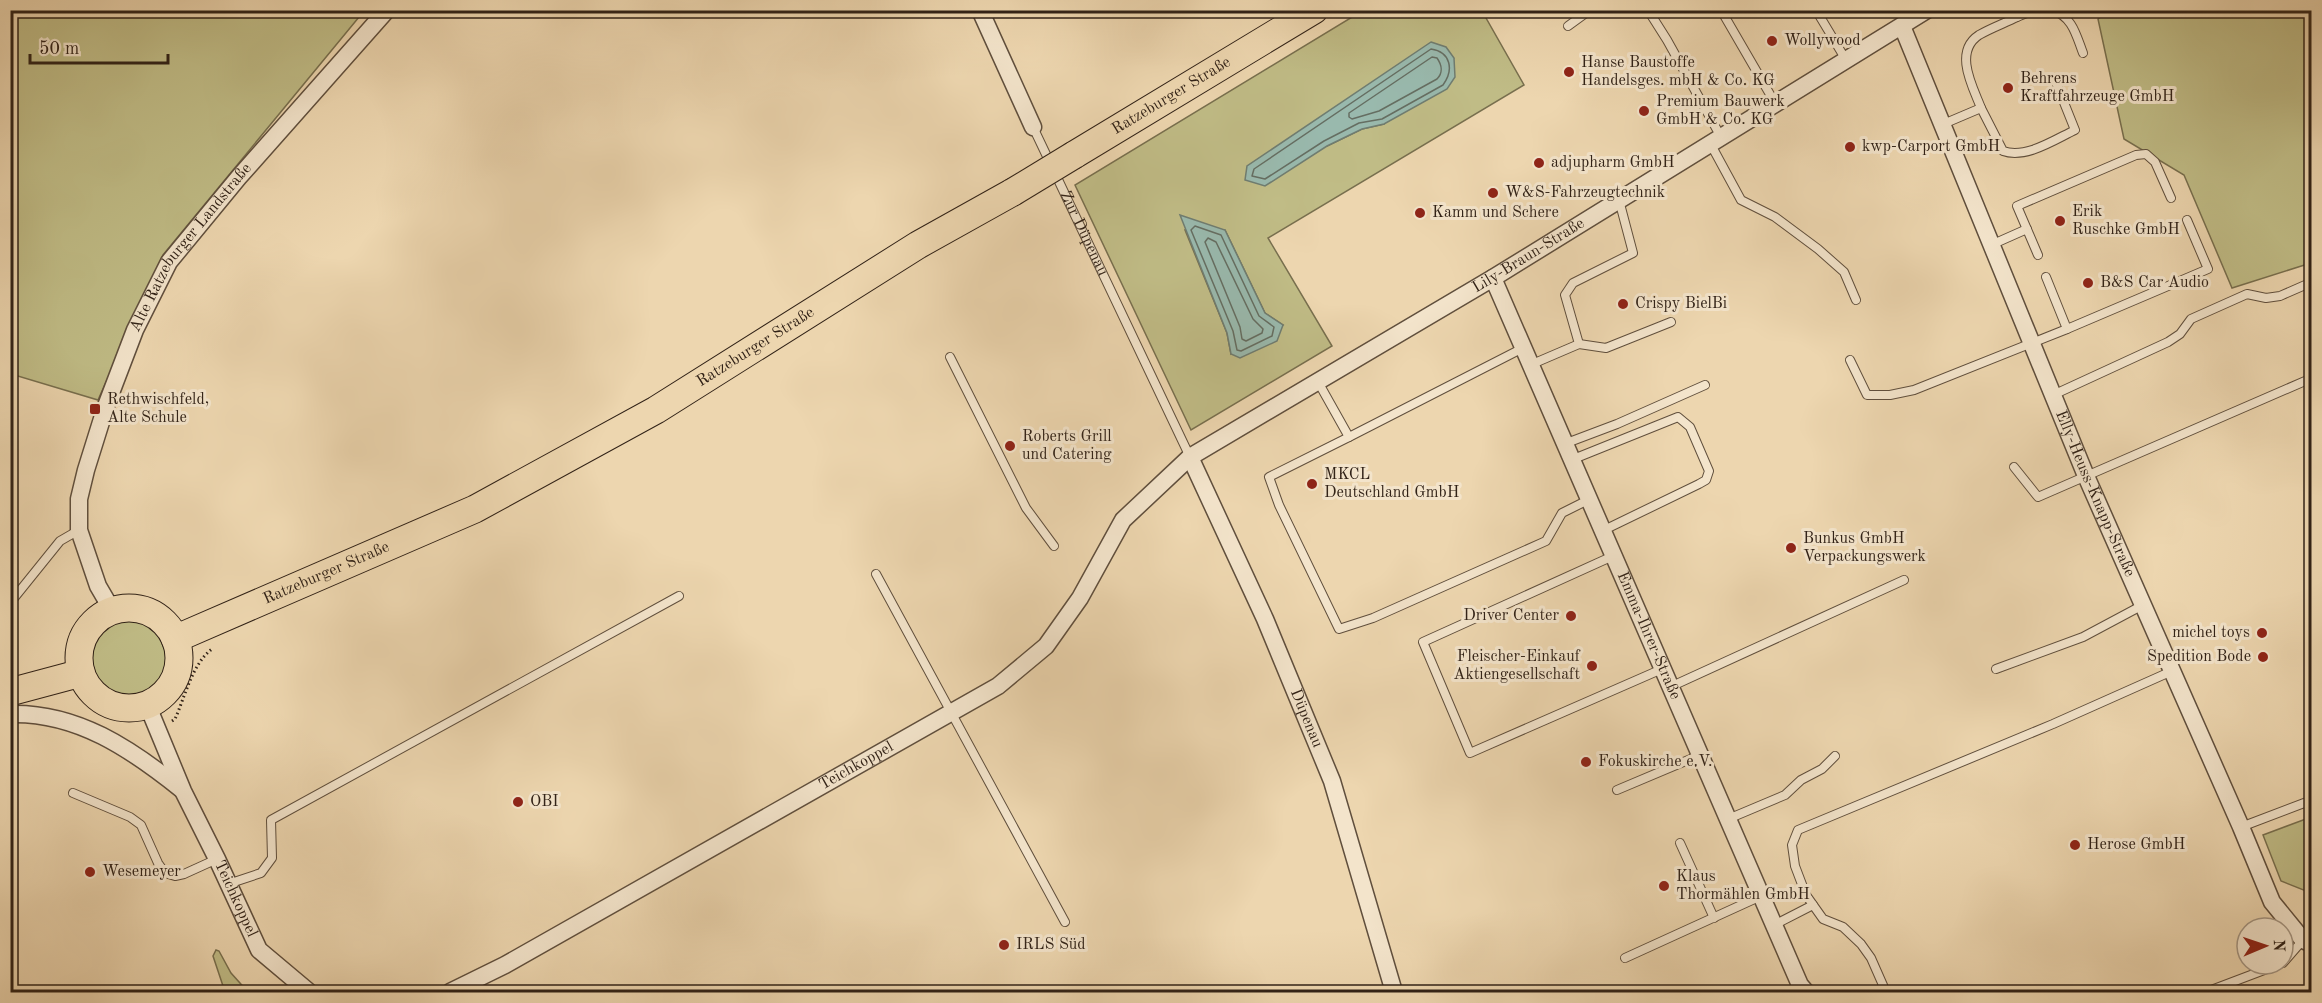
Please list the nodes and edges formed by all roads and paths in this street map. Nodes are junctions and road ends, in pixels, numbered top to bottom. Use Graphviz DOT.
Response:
graph roads {
  1 [pos="387,10"];
  2 [pos="980,10"];
  3 [pos="1314,10"];
  4 [pos="1590,10"];
  5 [pos="1648,10"];
  6 [pos="1721,10"];
  7 [pos="1816,10"];
  8 [pos="2034,10"];
  9 [pos="2052,10"];
  10 [pos="1921,12"];
  11 [pos="2016,14"];
  12 [pos="1568,26"];
  13 [pos="1902,26"];
  14 [pos="2083,53"];
  15 [pos="1846,60"];
  16 [pos="2057,85"];
  17 [pos="1775,103"];
  18 [pos="1981,108"];
  19 [pos="1940,125"];
  20 [pos="1033,126"];
  21 [pos="1715,140"];
  22 [pos="2171,198"];
  23 [pos="1619,200"];
  24 [pos="2187,220"];
  25 [pos="2027,229"];
  26 [pos="1990,244"];
  27 [pos="2038,255"];
  28 [pos="2046,276"];
  29 [pos="1493,278"];
  30 [pos="2312,282"];
  31 [pos="1856,300"];
  32 [pos="1671,322"];
  33 [pos="2067,329"];
  34 [pos="2032,343"];
  35 [pos="1579,344"];
  36 [pos="1523,348"];
  37 [pos="950,357"];
  38 [pos="1850,360"];
  39 [pos="1530,365"];
  40 [pos="2312,378"];
  41 [pos="1317,380"];
  42 [pos="1704,385"];
  43 [pos="2053,395"];
  44 [pos="1349,437"];
  45 [pos="1564,444"];
  46 [pos="1190,457"];
  47 [pos="1571,460"];
  48 [pos="2014,467"];
  49 [pos="2086,476"];
  50 [pos="1588,500"];
  51 [pos="79,530"];
  52 [pos="1602,531"];
  53 [pos="1054,546"];
  54 [pos="1613,556"];
  55 [pos="876,574"];
  56 [pos="1904,580"];
  57 [pos="679,596"];
  58 [pos="10,603"];
  59 [pos="2143,605"];
  60 [pos="112,610"];
  61 [pos="175,639"];
  62 [pos="1662,669"];
  63 [pos="1995,669"];
  64 [pos="2172,671"];
  65 [pos="81,673"];
  66 [pos="1670,687"];
  67 [pos="10,692"];
  68 [pos="147,704"];
  69 [pos="952,712"];
  70 [pos="10,714"];
  71 [pos="1700,755"];
  72 [pos="1835,756"];
  73 [pos="1617,790"];
  74 [pos="183,791"];
  75 [pos="73,793"];
  76 [pos="2312,800"];
  77 [pos="1728,819"];
  78 [pos="2241,827"];
  79 [pos="1680,843"];
  80 [pos="217,859"];
  81 [pos="228,884"];
  82 [pos="1761,896"];
  83 [pos="1813,905"];
  84 [pos="1714,918"];
  85 [pos="1065,922"];
  86 [pos="1774,925"];
  87 [pos="2307,942"];
  88 [pos="2295,952"];
  89 [pos="1625,958"];
  90 [pos="2248,976"];
  91 [pos="309,993"];
  92 [pos="450,993"];
  93 [pos="1394,993"];
  94 [pos="1806,993"];
  95 [pos="1886,993"];
  96 [pos="2206,993"];
  1 -- 51 [label="street, Alte Ratzeburger Landstraße"];
  2 -- 20 [label="street, Zur Düpenau"];
  3 -- 61 [label="main road, Ratzeburger Straße, bridge"];
  4 -- 12 [label="lane"];
  5 -- 21 [label="lane"];
  6 -- 17 [label="lane"];
  7 -- 15 [label="lane"];
  8 -- 11 [label="lane"];
  9 -- 14 [label="lane"];
  10 -- 13 [label="street, Lily-Braun-Straße"];
  11 -- 18 [label="lane"];
  13 -- 15 [label="street, Lily-Braun-Straße"];
  13 -- 19 [label="street, Elly-Heuss-Knapp-Straße"];
  15 -- 17 [label="street, Lily-Braun-Straße"];
  16 -- 18 [label="lane"];
  17 -- 21 [label="street, Lily-Braun-Straße"];
  18 -- 19 [label="lane"];
  19 -- 26 [label="street, Elly-Heuss-Knapp-Straße"];
  20 -- 46 [label="lane, Zur Düpenau"];
  21 -- 23 [label="street, Lily-Braun-Straße"];
  21 -- 31 [label="lane"];
  22 -- 25 [label="lane"];
  23 -- 29 [label="street, Lily-Braun-Straße"];
  23 -- 35 [label="lane"];
  24 -- 33 [label="lane"];
  25 -- 26 [label="lane"];
  25 -- 27 [label="lane"];
  26 -- 34 [label="street, Elly-Heuss-Knapp-Straße"];
  28 -- 33 [label="lane"];
  29 -- 36 [label="street, Emma-Ihrer-Straße"];
  29 -- 41 [label="street, Lily-Braun-Straße"];
  30 -- 43 [label="lane"];
  32 -- 35 [label="lane"];
  33 -- 34 [label="lane"];
  34 -- 38 [label="lane"];
  34 -- 43 [label="street, Elly-Heuss-Knapp-Straße"];
  35 -- 39 [label="lane"];
  36 -- 39 [label="street, Emma-Ihrer-Straße"];
  36 -- 44 [label="lane"];
  37 -- 53 [label="lane"];
  39 -- 45 [label="street, Emma-Ihrer-Straße"];
  40 -- 49 [label="lane"];
  41 -- 44 [label="lane"];
  41 -- 46 [label="street, Lily-Braun-Straße"];
  42 -- 45 [label="lane"];
  43 -- 49 [label="street, Elly-Heuss-Knapp-Straße"];
  44 -- 50 [label="lane"];
  45 -- 47 [label="street, Emma-Ihrer-Straße"];
  46 -- 69 [label="street, Teichkoppel"];
  46 -- 93 [label="street, Düpenau"];
  47 -- 50 [label="street, Emma-Ihrer-Straße"];
  47 -- 52 [label="lane"];
  48 -- 49 [label="lane"];
  49 -- 59 [label="street, Elly-Heuss-Knapp-Straße"];
  50 -- 52 [label="street, Emma-Ihrer-Straße"];
  51 -- 58 [label="lane"];
  51 -- 60 [label="street, Alte Ratzeburger Landstraße"];
  52 -- 54 [label="street, Emma-Ihrer-Straße"];
  54 -- 62 [label="street, Emma-Ihrer-Straße"];
  54 -- 62 [label="lane"];
  55 -- 69 [label="lane"];
  56 -- 66 [label="lane"];
  57 -- 81 [label="lane"];
  59 -- 63 [label="lane"];
  59 -- 64 [label="street, Elly-Heuss-Knapp-Straße"];
  60 -- 61 [label="main road"];
  60 -- 65 [label="main road"];
  61 -- 68 [label="main road"];
  62 -- 66 [label="street, Emma-Ihrer-Straße"];
  64 -- 78 [label="street, Elly-Heuss-Knapp-Straße"];
  64 -- 83 [label="lane"];
  65 -- 67 [label="main road"];
  65 -- 68 [label="main road"];
  66 -- 71 [label="street, Emma-Ihrer-Straße"];
  68 -- 74 [label="street, Teichkoppel"];
  69 -- 85 [label="lane"];
  69 -- 92 [label="street, Teichkoppel"];
  70 -- 74 [label="street, Teichkoppel"];
  71 -- 73 [label="lane"];
  71 -- 77 [label="street, Emma-Ihrer-Straße"];
  72 -- 77 [label="lane"];
  74 -- 80 [label="street, Teichkoppel"];
  75 -- 80 [label="lane"];
  76 -- 78 [label="lane"];
  77 -- 82 [label="street, Emma-Ihrer-Straße"];
  78 -- 87 [label="street, Elly-Heuss-Knapp-Straße"];
  79 -- 84 [label="lane"];
  80 -- 81 [label="street, Teichkoppel"];
  81 -- 91 [label="street, Teichkoppel"];
  82 -- 84 [label="lane"];
  82 -- 86 [label="street, Emma-Ihrer-Straße"];
  83 -- 86 [label="lane"];
  83 -- 95 [label="lane"];
  84 -- 89 [label="lane"];
  86 -- 94 [label="street, Emma-Ihrer-Straße"];
  87 -- 88 [label="lane"];
  90 -- 96 [label="lane"];
}
